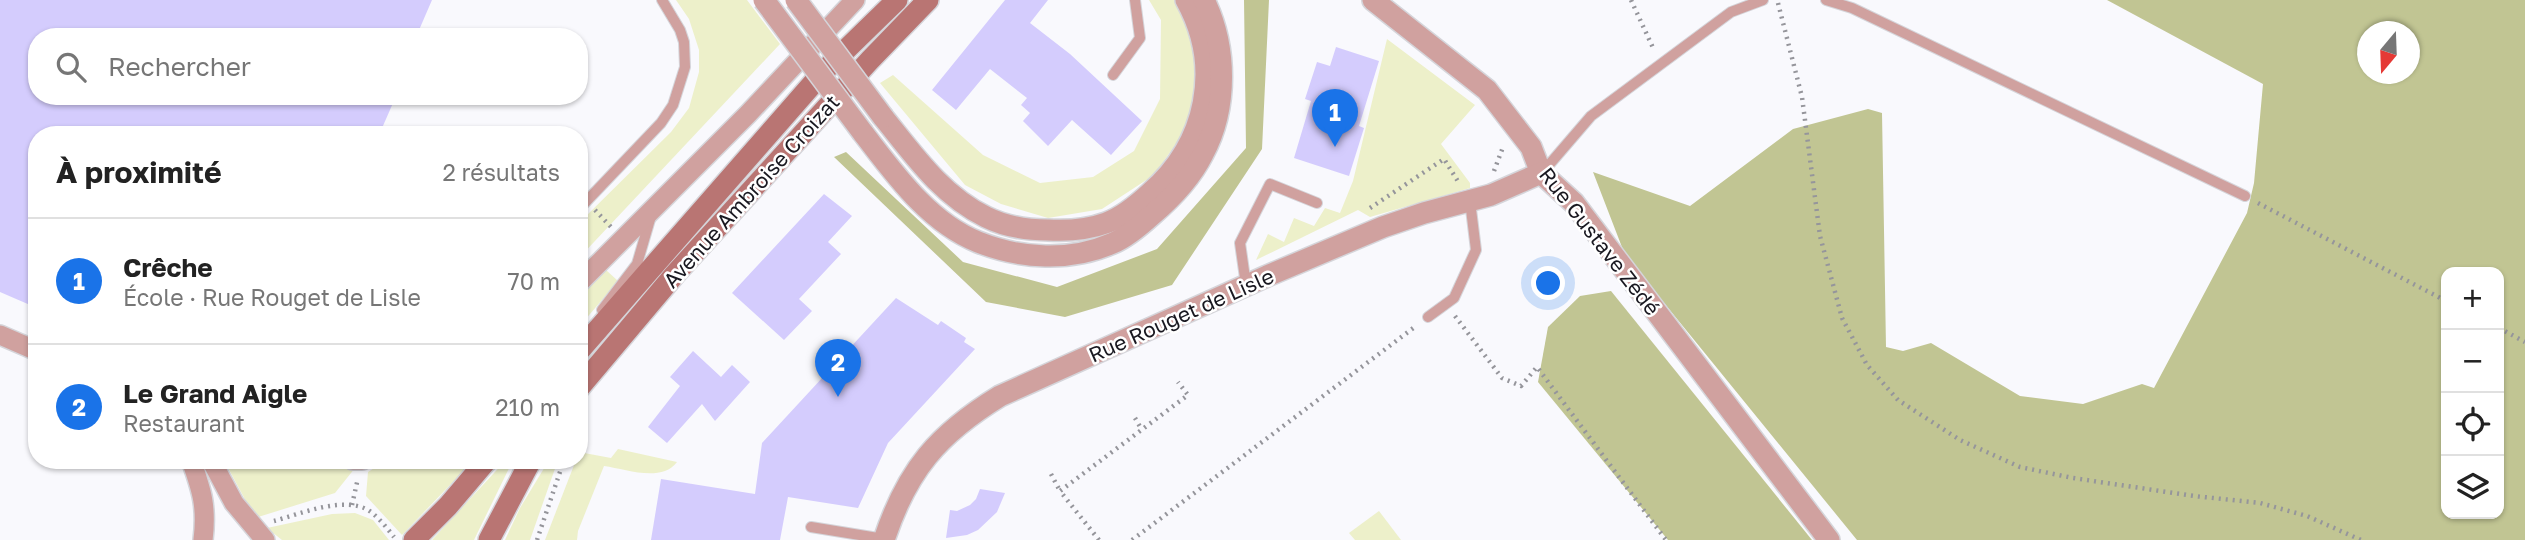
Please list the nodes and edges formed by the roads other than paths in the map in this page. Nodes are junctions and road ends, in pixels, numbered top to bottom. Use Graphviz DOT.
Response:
graph roads {
  1 [pos="662,0"];
  2 [pos="764,0"];
  3 [pos="796,0"];
  4 [pos="855,0"];
  5 [pos="897,0"];
  6 [pos="928,0"];
  7 [pos="1135,0"];
  8 [pos="1186,0"];
  9 [pos="1373,0"];
  10 [pos="1763,0"];
  11 [pos="1826,0"];
  12 [pos="1210,6"];
  13 [pos="1113,75"];
  14 [pos="1541,173"];
  15 [pos="2245,196"];
  16 [pos="1477,199"];
  17 [pos="588,201"];
  18 [pos="1317,202"];
  19 [pos="652,212"];
  20 [pos="588,274"];
  21 [pos="1247,285"];
  22 [pos="1428,317"];
  23 [pos="588,328"];
  24 [pos="0,335"];
  25 [pos="588,341"];
  26 [pos="28,347"];
  27 [pos="588,377"];
  28 [pos="194,469"];
  29 [pos="216,469"];
  30 [pos="479,469"];
  31 [pos="526,469"];
  32 [pos="811,527"];
  33 [pos="259,533"];
  34 [pos="203,540"];
  35 [pos="414,540"];
  36 [pos="489,540"];
  37 [pos="884,540"];
  38 [pos="1829,540"];
  1 -- 17 [label="lane"];
  2 -- 12 [label="street, bridge"];
  3 -- 8 [label="street, bridge"];
  4 -- 19 [label="street"];
  5 -- 25 [label="main road, Avenue Ambroise Croizat"];
  6 -- 27 [label="main road, Avenue Ambroise Croizat"];
  7 -- 13 [label="lane"];
  9 -- 14 [label="street, Rue Gustave Zédé"];
  10 -- 14 [label="lane"];
  11 -- 15 [label="lane"];
  14 -- 16 [label="street, Rue Rouget de Lisle"];
  14 -- 38 [label="street, Rue Gustave Zédé"];
  16 -- 21 [label="street, Rue Rouget de Lisle"];
  16 -- 22 [label="lane"];
  18 -- 21 [label="lane"];
  19 -- 20 [label="street"];
  19 -- 23 [label="lane"];
  21 -- 37 [label="street, Rue Rouget de Lisle"];
  24 -- 26 [label="street"];
  28 -- 34 [label="street"];
  29 -- 33 [label="street"];
  30 -- 35 [label="main road"];
  31 -- 36 [label="main road"];
  32 -- 37 [label="lane"];
}
